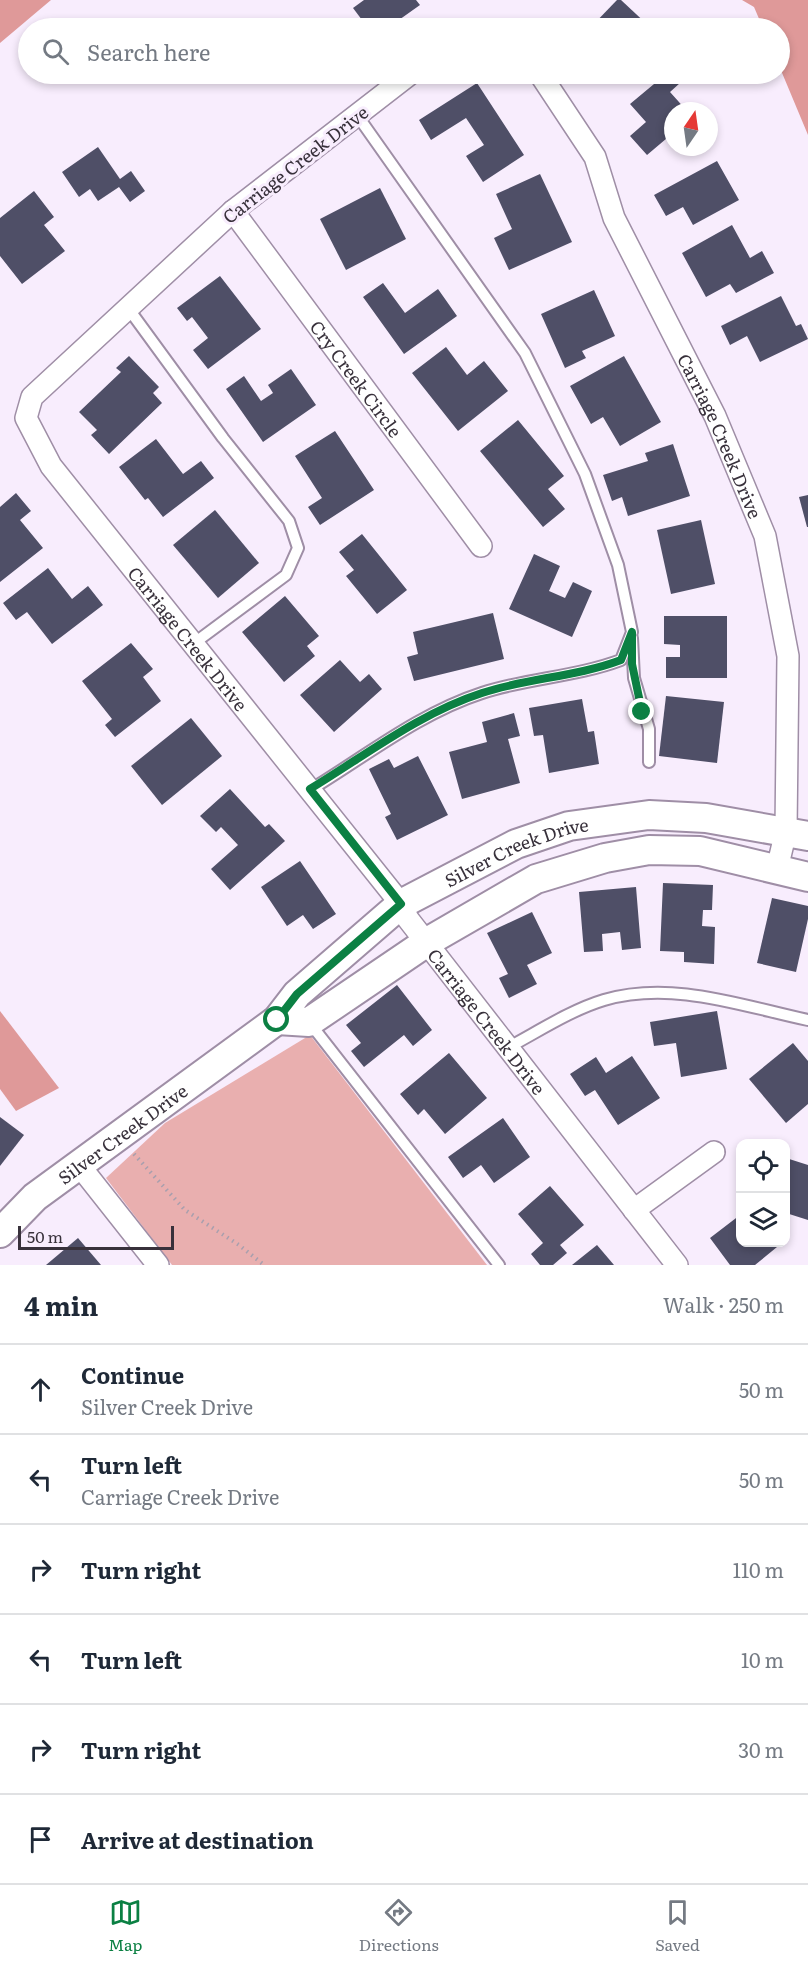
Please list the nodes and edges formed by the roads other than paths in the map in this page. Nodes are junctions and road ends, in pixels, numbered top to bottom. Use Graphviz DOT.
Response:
graph roads {
  1 [pos="397,84"];
  2 [pos="547,84"];
  3 [pos="357,115"];
  4 [pos="233,211"];
  5 [pos="128,308"];
  6 [pos="481,546"];
  7 [pos="632,632"];
  8 [pos="194,644"];
  9 [pos="649,762"];
  10 [pos="310,789"];
  11 [pos="797,834"];
  12 [pos="777,869"];
  13 [pos="808,877"];
  14 [pos="401,904"];
  15 [pos="427,942"];
  16 [pos="277,1020"];
  17 [pos="808,1020"];
  18 [pos="309,1022"];
  19 [pos="509,1047"];
  20 [pos="714,1152"];
  21 [pos="79,1165"];
  22 [pos="634,1210"];
  23 [pos="0,1233"];
  24 [pos="158,1265"];
  25 [pos="500,1265"];
  26 [pos="676,1265"];
  1 -- 3 [label="street, Carriage Creek Drive"];
  2 -- 11 [label="street, Carriage Creek Drive"];
  3 -- 4 [label="street, Carriage Creek Drive"];
  3 -- 7 [label="lane"];
  4 -- 5 [label="street, Carriage Creek Drive"];
  4 -- 6 [label="street, Cry Creek Circle"];
  5 -- 8 [label="street, Carriage Creek Drive"];
  5 -- 8 [label="lane"];
  7 -- 9 [label="lane"];
  7 -- 10 [label="lane"];
  8 -- 10 [label="street, Carriage Creek Drive"];
  10 -- 14 [label="street, Carriage Creek Drive"];
  11 -- 12 [label="street, Carriage Creek Drive"];
  11 -- 14 [label="street, Silver Creek Drive"];
  12 -- 13 [label="street, Silver Creek Drive"];
  12 -- 15 [label="street, Silver Creek Drive"];
  14 -- 15 [label="street, Carriage Creek Drive"];
  14 -- 16 [label="street, Silver Creek Drive"];
  15 -- 18 [label="street, Silver Creek Drive"];
  15 -- 19 [label="street, Carriage Creek Drive"];
  16 -- 18 [label="street"];
  16 -- 21 [label="street, Silver Creek Drive"];
  17 -- 19 [label="lane"];
  18 -- 25 [label="lane"];
  19 -- 22 [label="street, Carriage Creek Drive"];
  20 -- 22 [label="street"];
  21 -- 23 [label="street, Silver Creek Drive"];
  21 -- 24 [label="street"];
  22 -- 26 [label="street, Carriage Creek Drive"];
}
